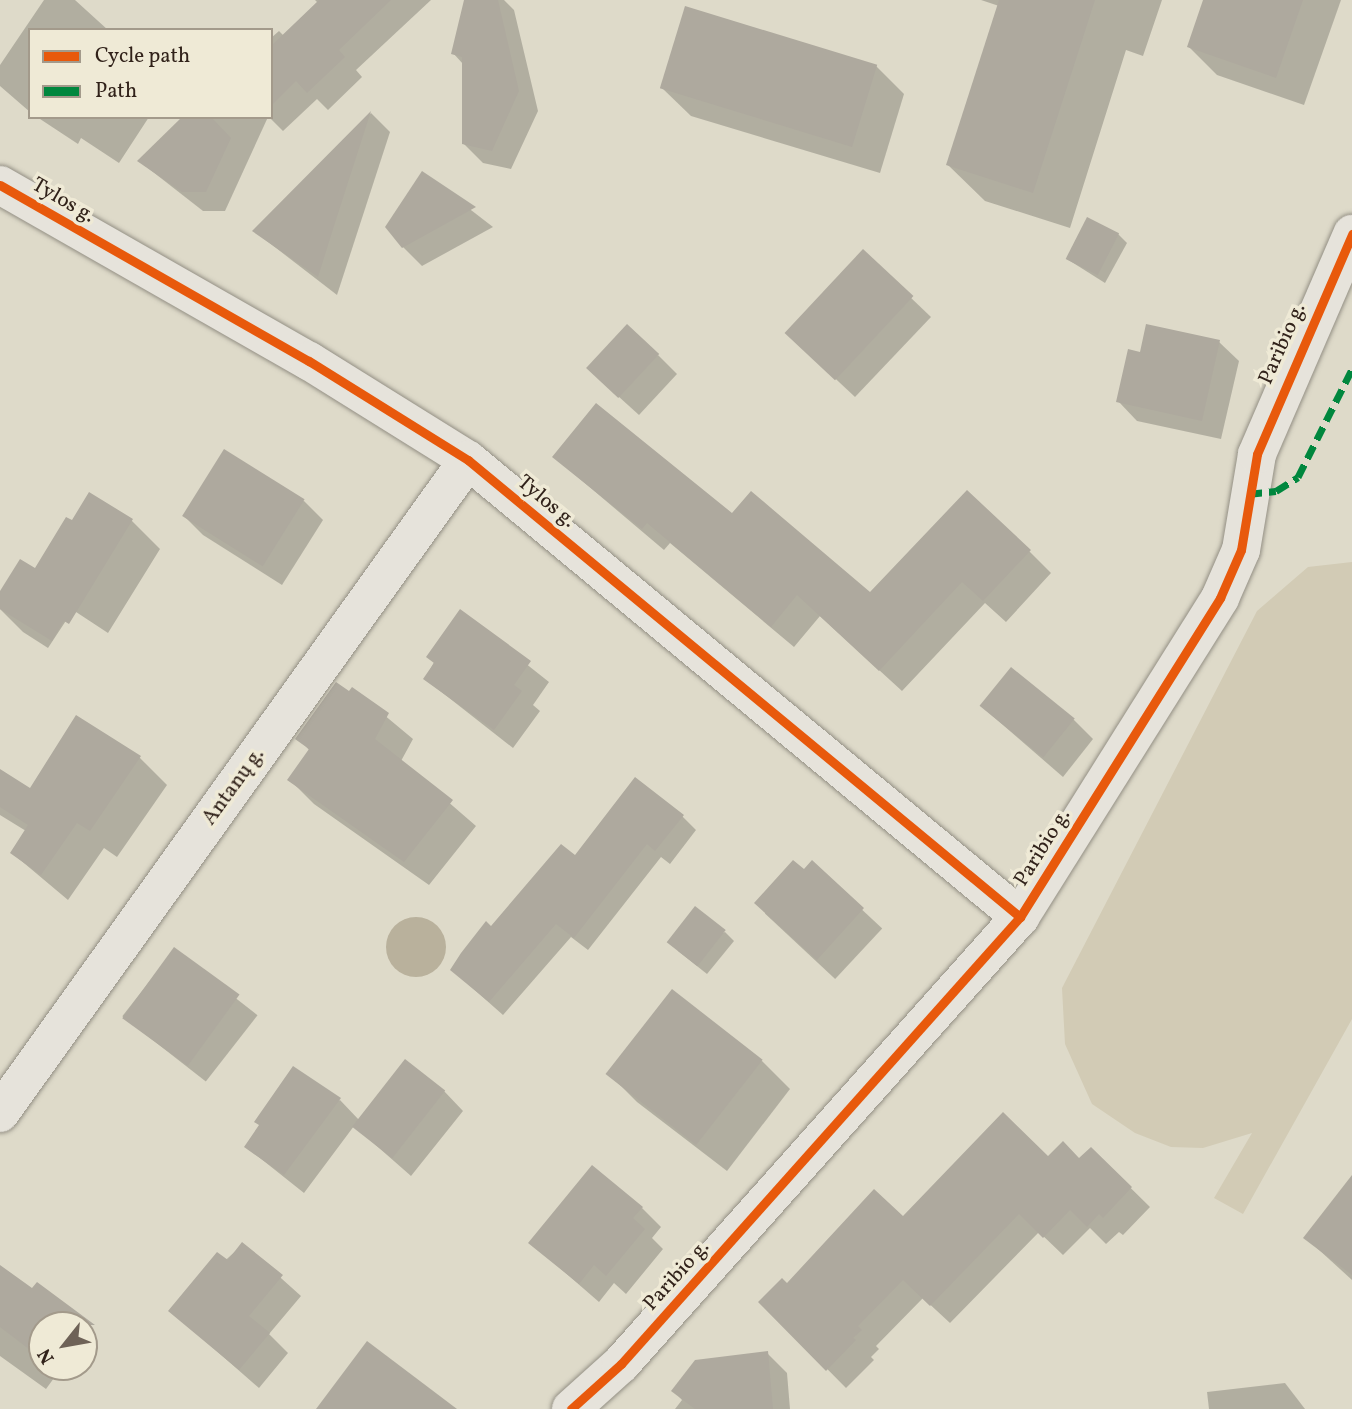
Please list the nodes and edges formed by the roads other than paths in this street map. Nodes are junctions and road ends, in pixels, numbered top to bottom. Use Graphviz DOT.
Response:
graph roads {
  1 [pos="0,185"];
  2 [pos="1352,234"];
  3 [pos="468,460"];
  4 [pos="1020,917"];
  5 [pos="0,1113"];
  6 [pos="571,1409"];
  1 -- 3 [label="street, Tylos g."];
  2 -- 4 [label="street, Paribio g."];
  3 -- 4 [label="street, Tylos g."];
  3 -- 5 [label="street, Antanų g."];
  4 -- 6 [label="street, Paribio g."];
}
